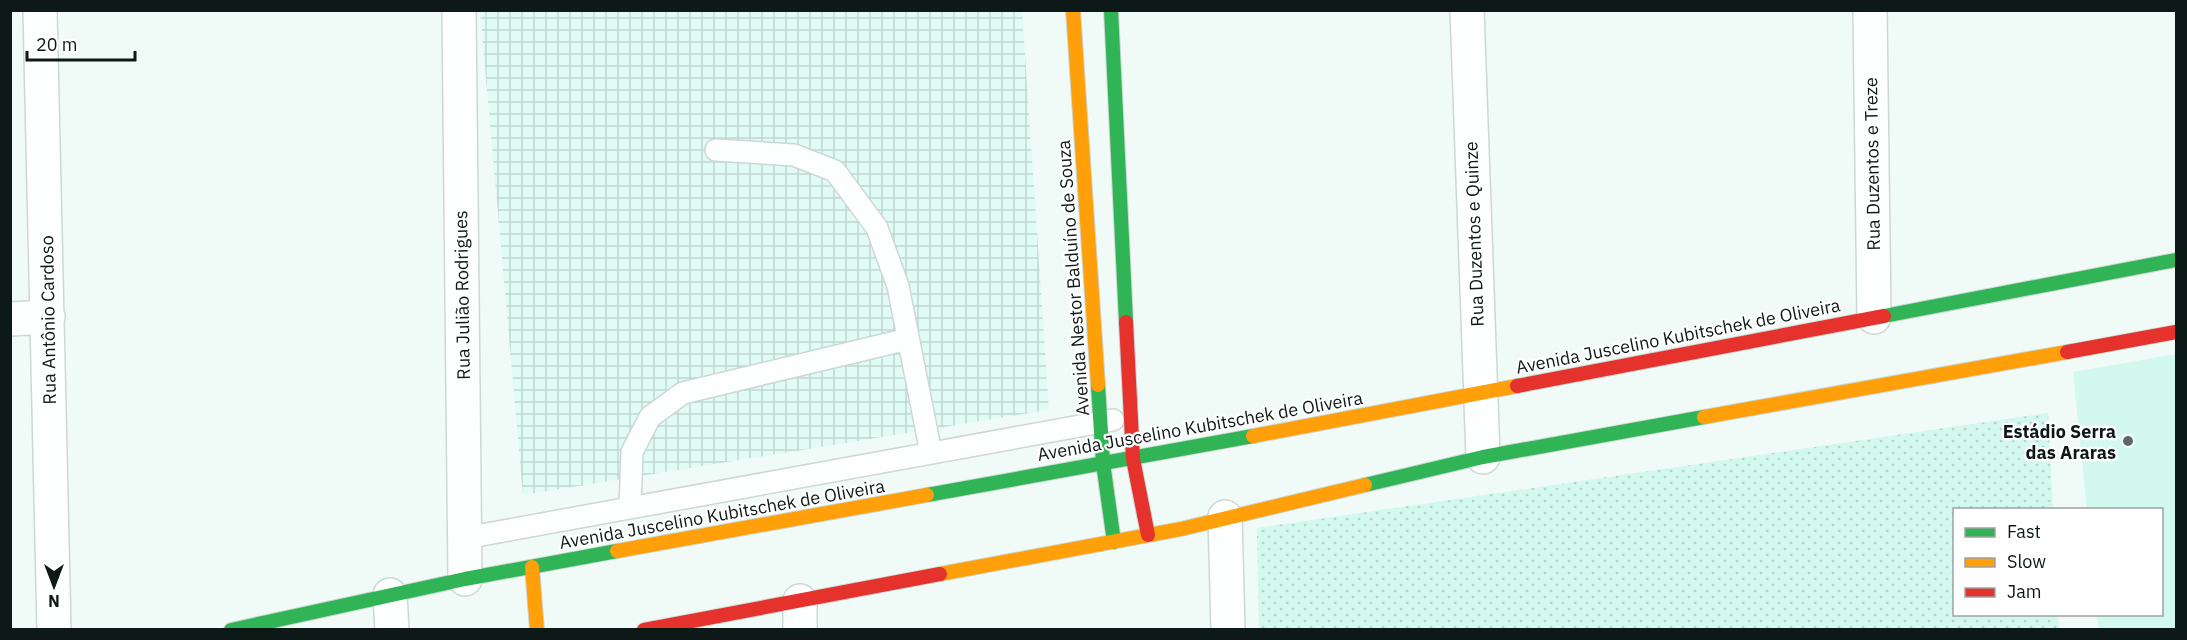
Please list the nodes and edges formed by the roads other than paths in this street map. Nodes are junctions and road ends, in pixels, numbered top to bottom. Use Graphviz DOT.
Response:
graph roads {
  1 [pos="40,10"];
  2 [pos="459,10"];
  3 [pos="1073,10"];
  4 [pos="1111,10"];
  5 [pos="1467,10"];
  6 [pos="1870,10"];
  7 [pos="1087,84"];
  8 [pos="1115,84"];
  9 [pos="716,150"];
  10 [pos="2176,260"];
  11 [pos="48,317"];
  12 [pos="1874,317"];
  13 [pos="10,319"];
  14 [pos="2176,332"];
  15 [pos="909,339"];
  16 [pos="1479,392"];
  17 [pos="1131,418"];
  18 [pos="1100,422"];
  19 [pos="931,453"];
  20 [pos="1483,457"];
  21 [pos="1133,459"];
  22 [pos="1103,463"];
  23 [pos="630,508"];
  24 [pos="1225,517"];
  25 [pos="1148,535"];
  26 [pos="465,538"];
  27 [pos="1114,542"];
  28 [pos="532,567"];
  29 [pos="465,579"];
  30 [pos="390,595"];
  31 [pos="800,615"];
  32 [pos="54,630"];
  33 [pos="231,630"];
  34 [pos="392,630"];
  35 [pos="537,630"];
  36 [pos="644,630"];
  37 [pos="1228,630"];
  1 -- 11 [label="street, Rua Antônio Cardoso"];
  2 -- 26 [label="street, Rua Julião Rodrigues"];
  3 -- 7 [label="main road, Avenida Nestor Balduíno de Souza"];
  4 -- 8 [label="main road"];
  5 -- 16 [label="street, Rua Duzentos e Quinze"];
  6 -- 12 [label="street, Rua Duzentos e Treze"];
  7 -- 8 [label="main road"];
  7 -- 18 [label="main road, Avenida Nestor Balduíno de Souza"];
  8 -- 17 [label="main road"];
  9 -- 15 [label="lane"];
  10 -- 12 [label="main road, Avenida Juscelino Kubitschek de Oliveira"];
  11 -- 13 [label="street"];
  11 -- 32 [label="street, Rua Antônio Cardoso"];
  12 -- 16 [label="main road, Avenida Juscelino Kubitschek de Oliveira"];
  14 -- 20 [label="main road"];
  15 -- 19 [label="lane"];
  15 -- 23 [label="lane"];
  16 -- 20 [label="street, Rua Duzentos e Quinze"];
  16 -- 21 [label="main road, Avenida Juscelino Kubitschek de Oliveira"];
  17 -- 18 [label="lane"];
  17 -- 21 [label="main road"];
  18 -- 19 [label="lane"];
  18 -- 22 [label="main road, Avenida Nestor Balduíno de Souza"];
  19 -- 23 [label="lane"];
  20 -- 24 [label="main road"];
  21 -- 22 [label="main road, Avenida Juscelino Kubitschek de Oliveira"];
  21 -- 25 [label="main road"];
  22 -- 27 [label="main road, Avenida Nestor Balduíno de Souza"];
  22 -- 28 [label="main road, Avenida Juscelino Kubitschek de Oliveira"];
  23 -- 26 [label="lane"];
  24 -- 25 [label="main road"];
  24 -- 37 [label="street"];
  25 -- 27 [label="main road"];
  26 -- 29 [label="street, Rua Julião Rodrigues"];
  27 -- 31 [label="main road"];
  28 -- 29 [label="main road, Avenida Juscelino Kubitschek de Oliveira"];
  28 -- 35 [label="main road"];
  29 -- 30 [label="main road, Avenida Juscelino Kubitschek de Oliveira"];
  30 -- 33 [label="main road, Avenida Juscelino Kubitschek de Oliveira"];
  30 -- 34 [label="street"];
  31 -- 36 [label="main road"];
}
